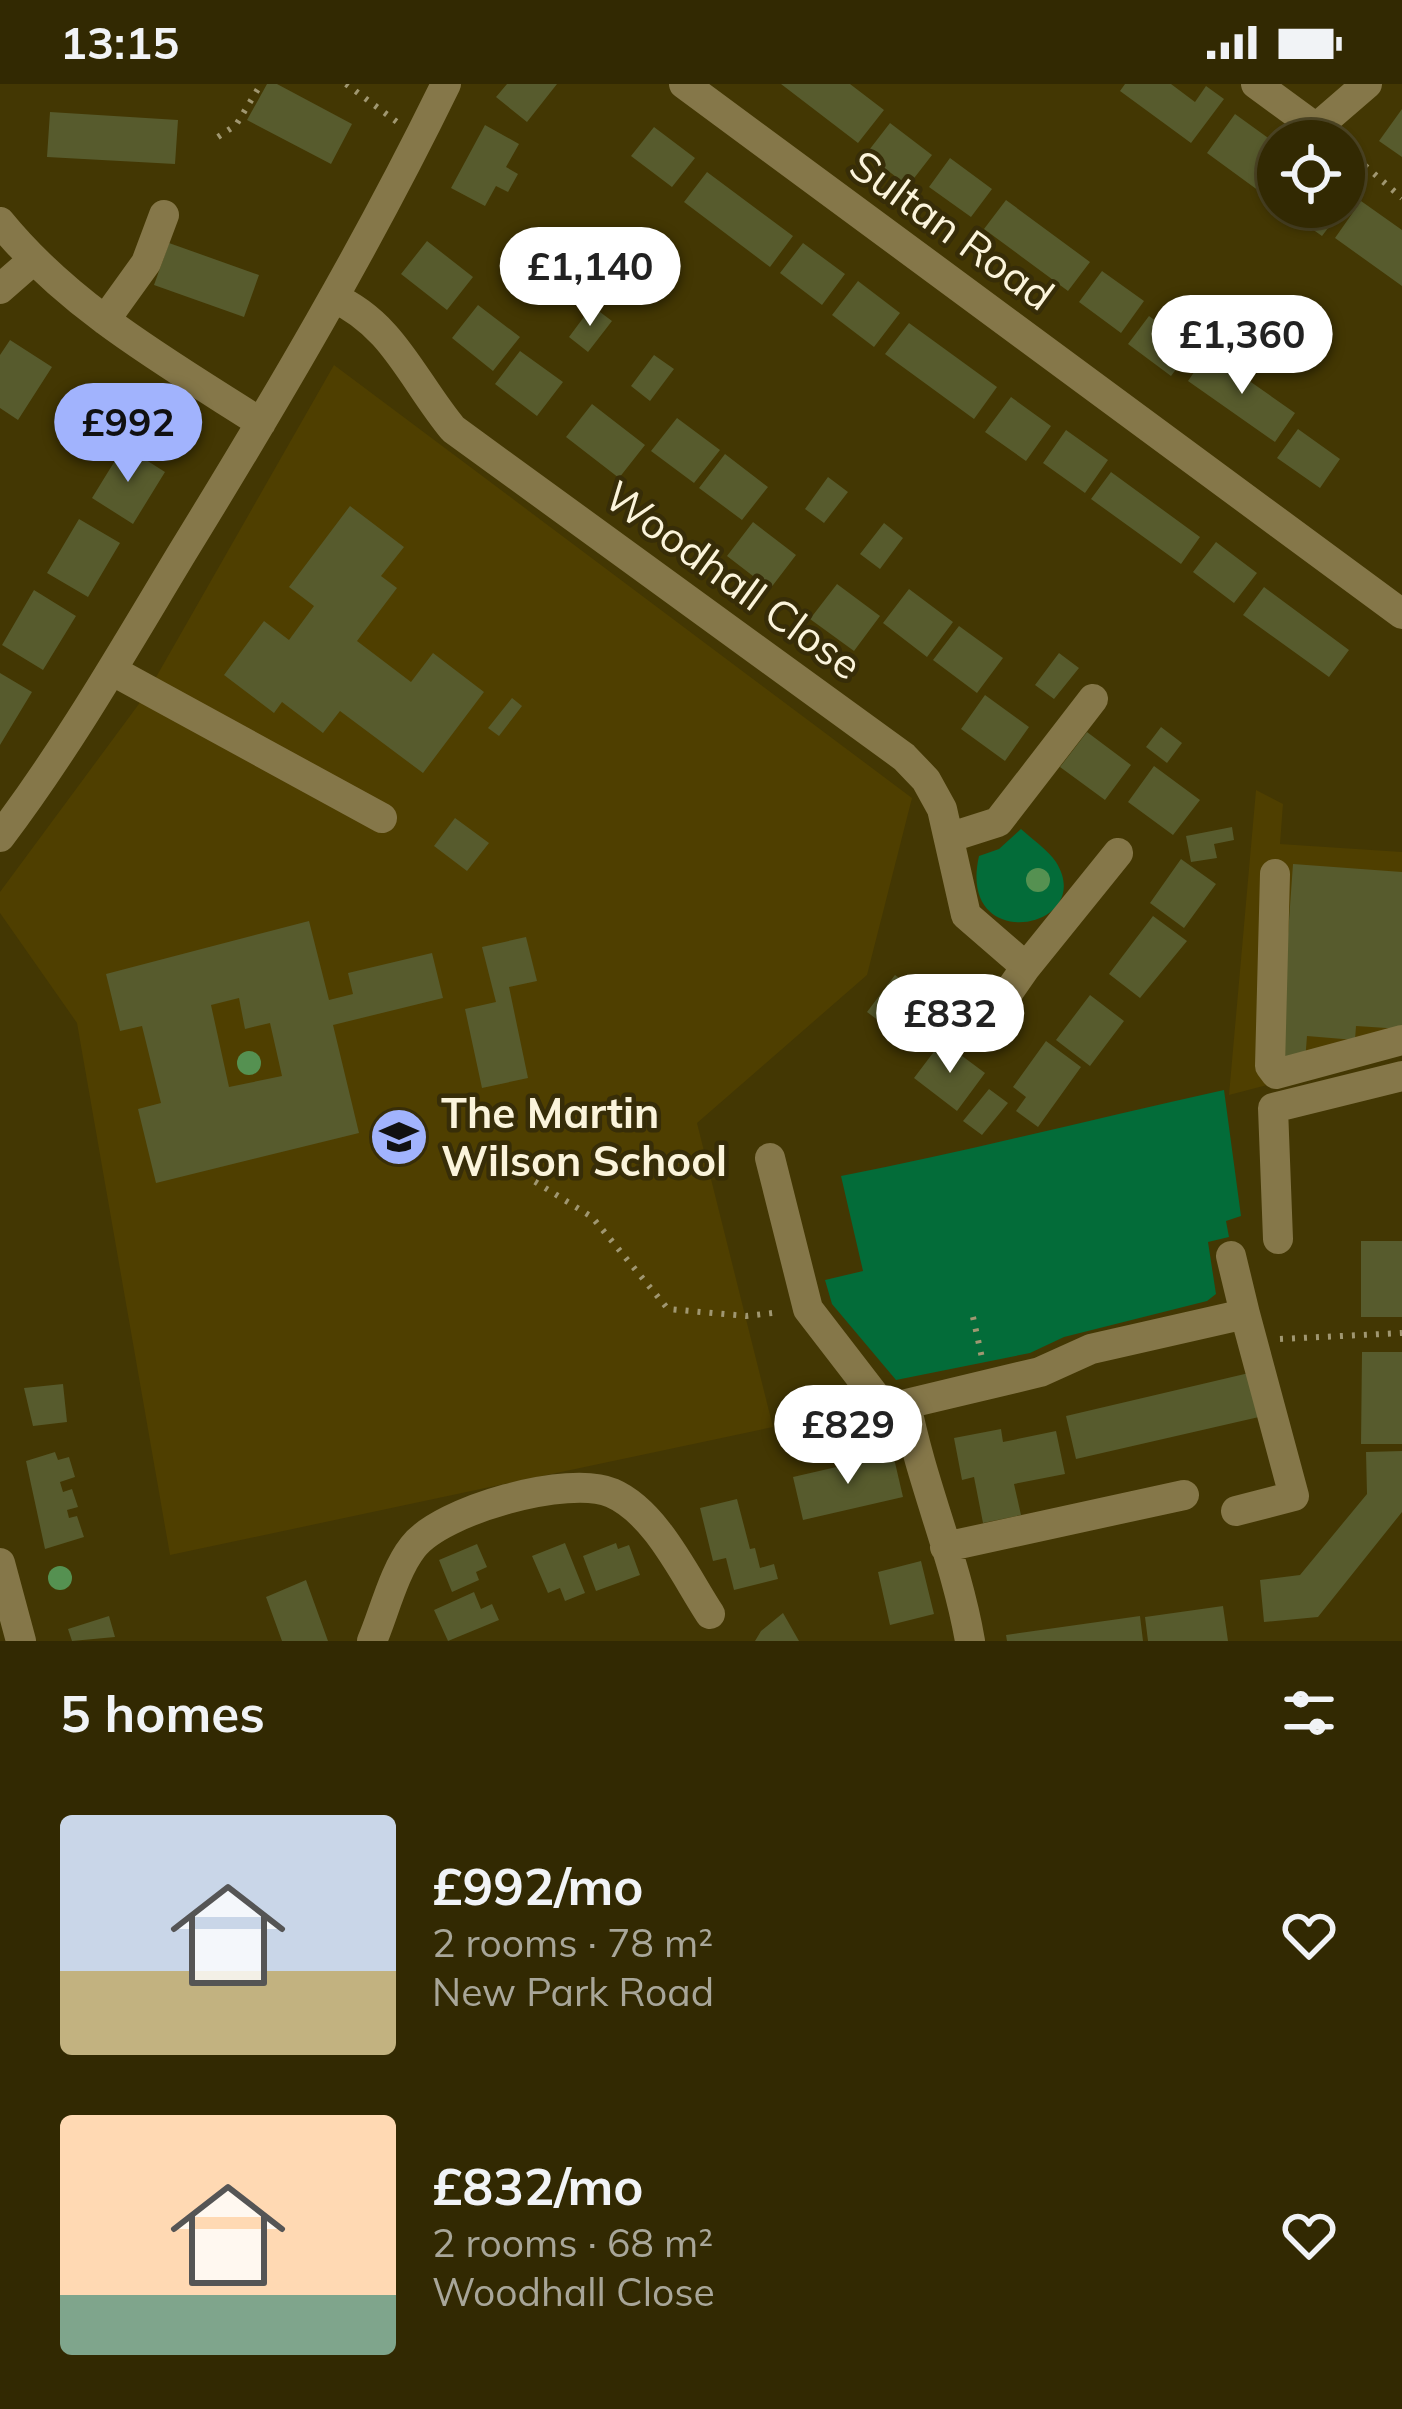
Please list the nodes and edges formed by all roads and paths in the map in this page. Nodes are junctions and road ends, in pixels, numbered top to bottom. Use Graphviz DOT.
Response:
graph roads {
  1 [pos="261,84"];
  2 [pos="346,84"];
  3 [pos="446,84"];
  4 [pos="684,84"];
  5 [pos="1256,84"];
  6 [pos="1367,84"];
  7 [pos="1305,120"];
  8 [pos="1349,120"];
  9 [pos="218,137"];
  10 [pos="419,138"];
  11 [pos="1365,167"];
  12 [pos="1402,198"];
  13 [pos="164,214"];
  14 [pos="0,222"];
  15 [pos="32,261"];
  16 [pos="0,289"];
  17 [pos="334,298"];
  18 [pos="105,320"];
  19 [pos="262,423"];
  20 [pos="1402,614"];
  21 [pos="113,671"];
  22 [pos="1093,699"];
  23 [pos="382,818"];
  24 [pos="0,837"];
  25 [pos="951,837"];
  26 [pos="1118,853"];
  27 [pos="1275,874"];
  28 [pos="1026,968"];
  29 [pos="996,1010"];
  30 [pos="1402,1040"];
  31 [pos="1402,1076"];
  32 [pos="484,1150"];
  33 [pos="770,1158"];
  34 [pos="1278,1239"];
  35 [pos="1231,1256"];
  36 [pos="808,1309"];
  37 [pos="1402,1333"];
  38 [pos="1250,1336"];
  39 [pos="883,1410"];
  40 [pos="1184,1495"];
  41 [pos="1236,1511"];
  42 [pos="945,1547"];
  43 [pos="0,1563"];
  44 [pos="710,1614"];
  45 [pos="21,1641"];
  46 [pos="372,1641"];
  47 [pos="970,1641"];
  1 -- 9 [label="path"];
  2 -- 10 [label="path"];
  3 -- 10 [label="street"];
  4 -- 20 [label="street, Sultan Road"];
  5 -- 7 [label="street"];
  6 -- 8 [label="street"];
  10 -- 17 [label="street"];
  11 -- 12 [label="path"];
  13 -- 18 [label="street"];
  14 -- 15 [label="street"];
  15 -- 16 [label="street"];
  15 -- 18 [label="street"];
  17 -- 19 [label="street"];
  17 -- 25 [label="street, Woodhall Close"];
  18 -- 19 [label="street"];
  19 -- 21 [label="street"];
  21 -- 23 [label="street"];
  21 -- 24 [label="street"];
  22 -- 25 [label="street"];
  25 -- 28 [label="street, Woodhall Close"];
  26 -- 28 [label="street"];
  27 -- 30 [label="street"];
  28 -- 29 [label="street"];
  31 -- 34 [label="street"];
  32 -- 36 [label="path"];
  33 -- 36 [label="street"];
  35 -- 38 [label="street"];
  36 -- 39 [label="street"];
  37 -- 38 [label="path"];
  38 -- 39 [label="street"];
  38 -- 41 [label="street"];
  39 -- 42 [label="street"];
  40 -- 42 [label="street"];
  42 -- 47 [label="street"];
  43 -- 45 [label="street"];
  44 -- 46 [label="street"];
}
